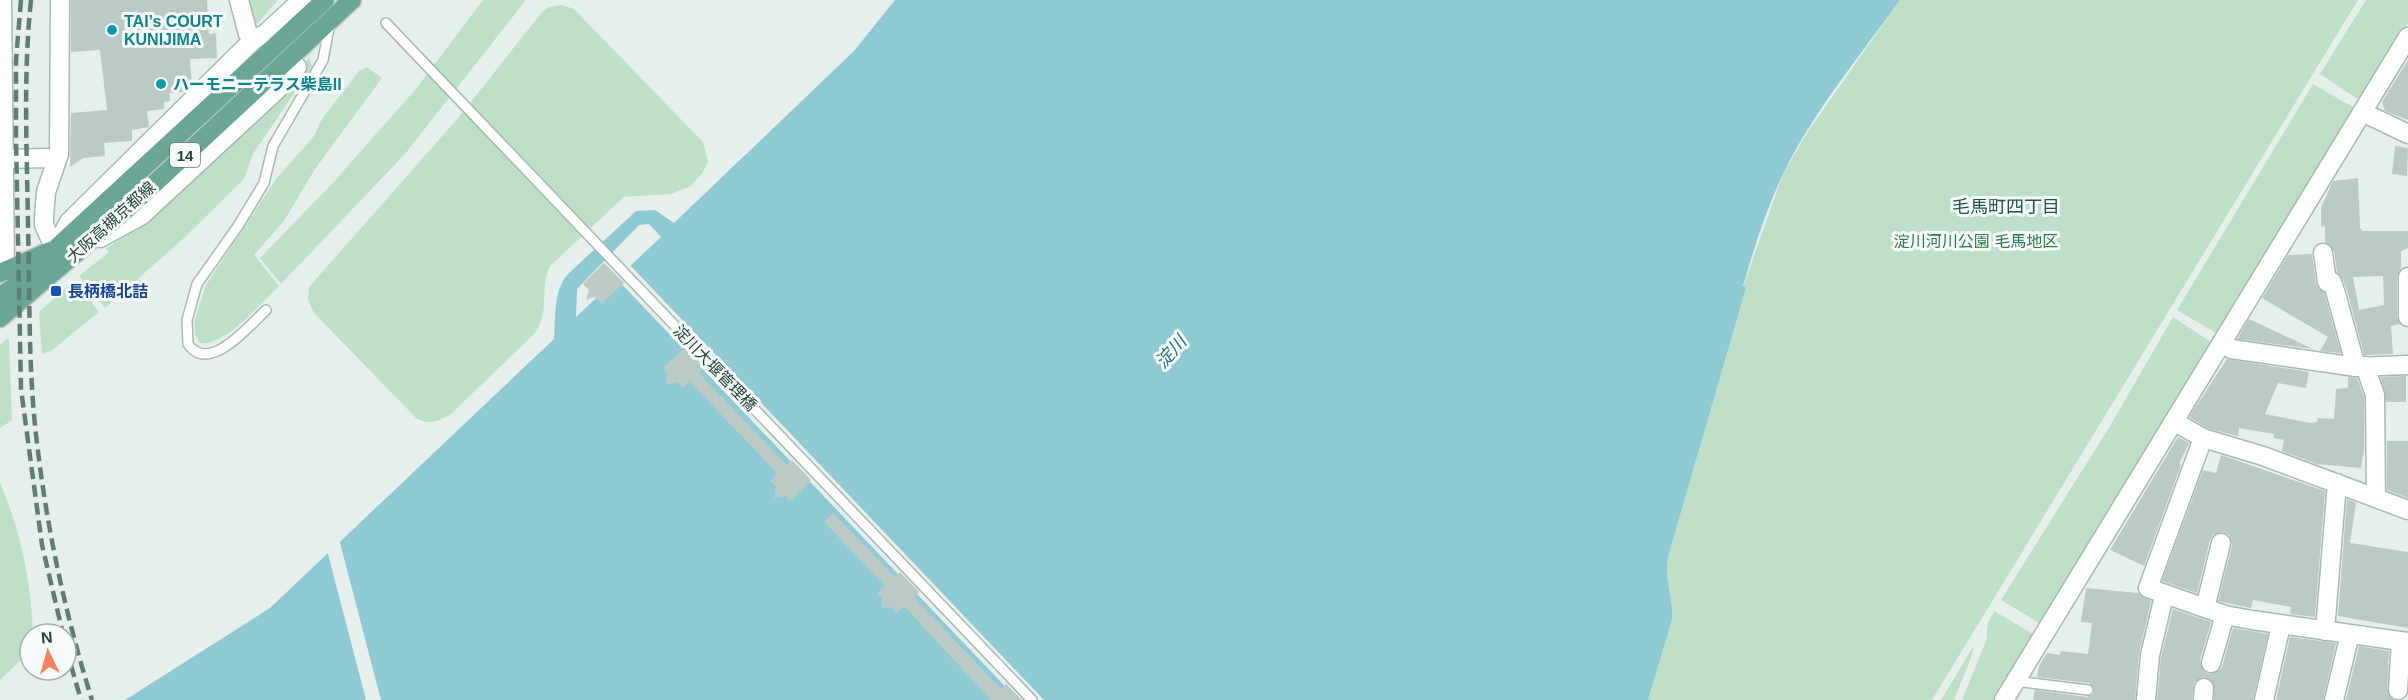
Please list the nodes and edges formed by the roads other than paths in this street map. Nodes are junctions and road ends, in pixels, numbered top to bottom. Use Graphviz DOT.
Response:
graph roads {
  1 [pos="2,0"];
  2 [pos="60,0"];
  3 [pos="239,0"];
  4 [pos="302,0"];
  5 [pos="326,0"];
  6 [pos="352,0"];
  7 [pos="331,20"];
  8 [pos="386,24"];
  9 [pos="2408,38"];
  10 [pos="254,39"];
  11 [pos="297,67"];
  12 [pos="1,82"];
  13 [pos="2362,112"];
  14 [pos="2408,134"];
  15 [pos="3,159"];
  16 [pos="56,160"];
  17 [pos="87,245"];
  18 [pos="55,249"];
  19 [pos="2323,253"];
  20 [pos="3,271"];
  21 [pos="2408,277"];
  22 [pos="0,297"];
  23 [pos="266,310"];
  24 [pos="2408,317"];
  25 [pos="0,318"];
  26 [pos="2224,344"];
  27 [pos="2408,365"];
  28 [pos="2360,367"];
  29 [pos="2175,422"];
  30 [pos="2203,438"];
  31 [pos="2337,483"];
  32 [pos="2376,498"];
  33 [pos="2408,510"];
  34 [pos="2221,543"];
  35 [pos="2164,596"];
  36 [pos="2205,608"];
  37 [pos="2225,615"];
  38 [pos="2281,625"];
  39 [pos="2325,631"];
  40 [pos="2350,634"];
  41 [pos="2404,641"];
  42 [pos="2211,663"];
  43 [pos="2015,681"];
  44 [pos="2088,690"];
  45 [pos="2398,690"];
  46 [pos="1032,700"];
  47 [pos="2004,700"];
  48 [pos="2146,700"];
  49 [pos="2264,700"];
  50 [pos="2334,700"];
  1 -- 12 [label="street"];
  2 -- 16 [label="street"];
  3 -- 10 [label="street"];
  4 -- 10 [label="street"];
  5 -- 18 [label="main road, 大阪高槻京都線 / 14"];
  6 -- 7 [label="main road, 大阪高槻京都線 / 14"];
  7 -- 17 [label="main road, 大阪高槻京都線 / 14"];
  7 -- 23 [label="lane"];
  8 -- 46 [label="lane, 淀川大堰管理橋"];
  9 -- 13 [label="street"];
  10 -- 18 [label="street"];
  11 -- 17 [label="street"];
  12 -- 15 [label="street"];
  13 -- 14 [label="street"];
  13 -- 26 [label="street"];
  15 -- 16 [label="street"];
  15 -- 20 [label="street"];
  16 -- 18 [label="street"];
  17 -- 25 [label="main road, 大阪高槻京都線 / 14"];
  18 -- 20 [label="main road, 大阪高槻京都線 / 14"];
  18 -- 22 [label="main road, 大阪高槻京都線 / 14"];
  19 -- 28 [label="street"];
  21 -- 24 [label="street"];
  26 -- 28 [label="street"];
  26 -- 29 [label="street"];
  27 -- 28 [label="street"];
  28 -- 32 [label="street"];
  29 -- 30 [label="street"];
  29 -- 43 [label="street"];
  30 -- 31 [label="street"];
  30 -- 35 [label="street"];
  31 -- 32 [label="street"];
  31 -- 39 [label="street"];
  32 -- 33 [label="street"];
  34 -- 36 [label="street"];
  35 -- 36 [label="street"];
  35 -- 48 [label="street"];
  36 -- 37 [label="street"];
  37 -- 38 [label="street"];
  37 -- 42 [label="street"];
  38 -- 39 [label="street"];
  38 -- 49 [label="street"];
  39 -- 40 [label="street"];
  40 -- 41 [label="street"];
  40 -- 50 [label="street"];
  41 -- 45 [label="street"];
  43 -- 44 [label="lane"];
  43 -- 47 [label="street"];
}
